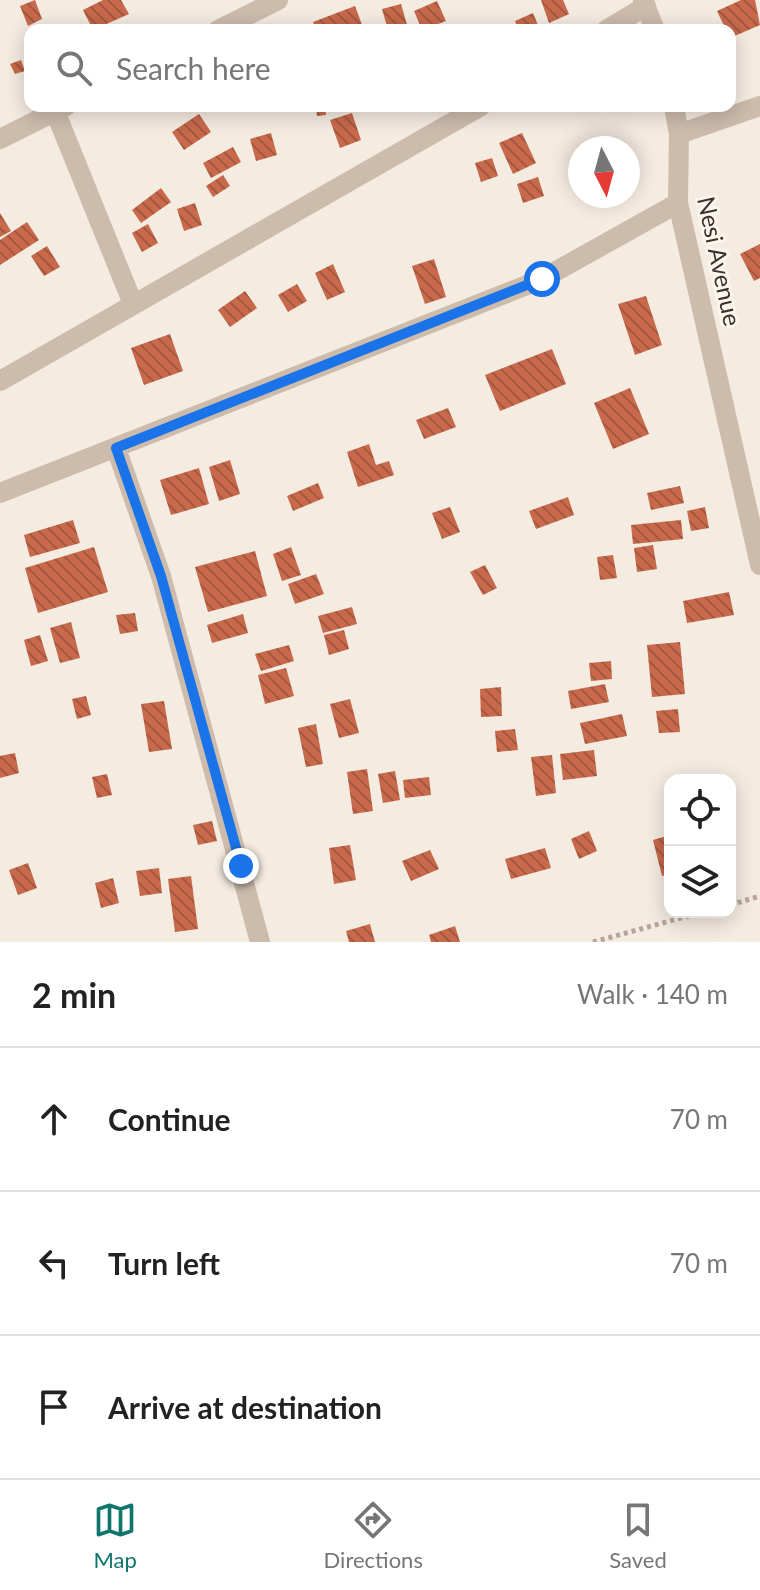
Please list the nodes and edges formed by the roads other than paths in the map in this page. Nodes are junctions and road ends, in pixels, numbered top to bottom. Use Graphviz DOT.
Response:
graph roads {
  1 [pos="278,0"];
  2 [pos="645,3"];
  3 [pos="230,24"];
  4 [pos="615,24"];
  5 [pos="653,24"];
  6 [pos="760,106"];
  7 [pos="54,112"];
  8 [pos="61,112"];
  9 [pos="470,112"];
  10 [pos="675,112"];
  11 [pos="679,134"];
  12 [pos="0,139"];
  13 [pos="678,203"];
  14 [pos="133,304"];
  15 [pos="0,381"];
  16 [pos="116,448"];
  17 [pos="0,493"];
  18 [pos="760,565"];
  19 [pos="260,942"];
  1 -- 3 [label="street"];
  2 -- 4 [label="street"];
  2 -- 5 [label="street"];
  6 -- 11 [label="street"];
  7 -- 12 [label="street"];
  8 -- 14 [label="street"];
  9 -- 14 [label="street"];
  10 -- 11 [label="street, Nesi Avenue"];
  11 -- 13 [label="street, Nesi Avenue"];
  13 -- 16 [label="street"];
  13 -- 18 [label="street, Nesi Avenue"];
  14 -- 15 [label="street"];
  16 -- 17 [label="street"];
  16 -- 19 [label="street"];
}
